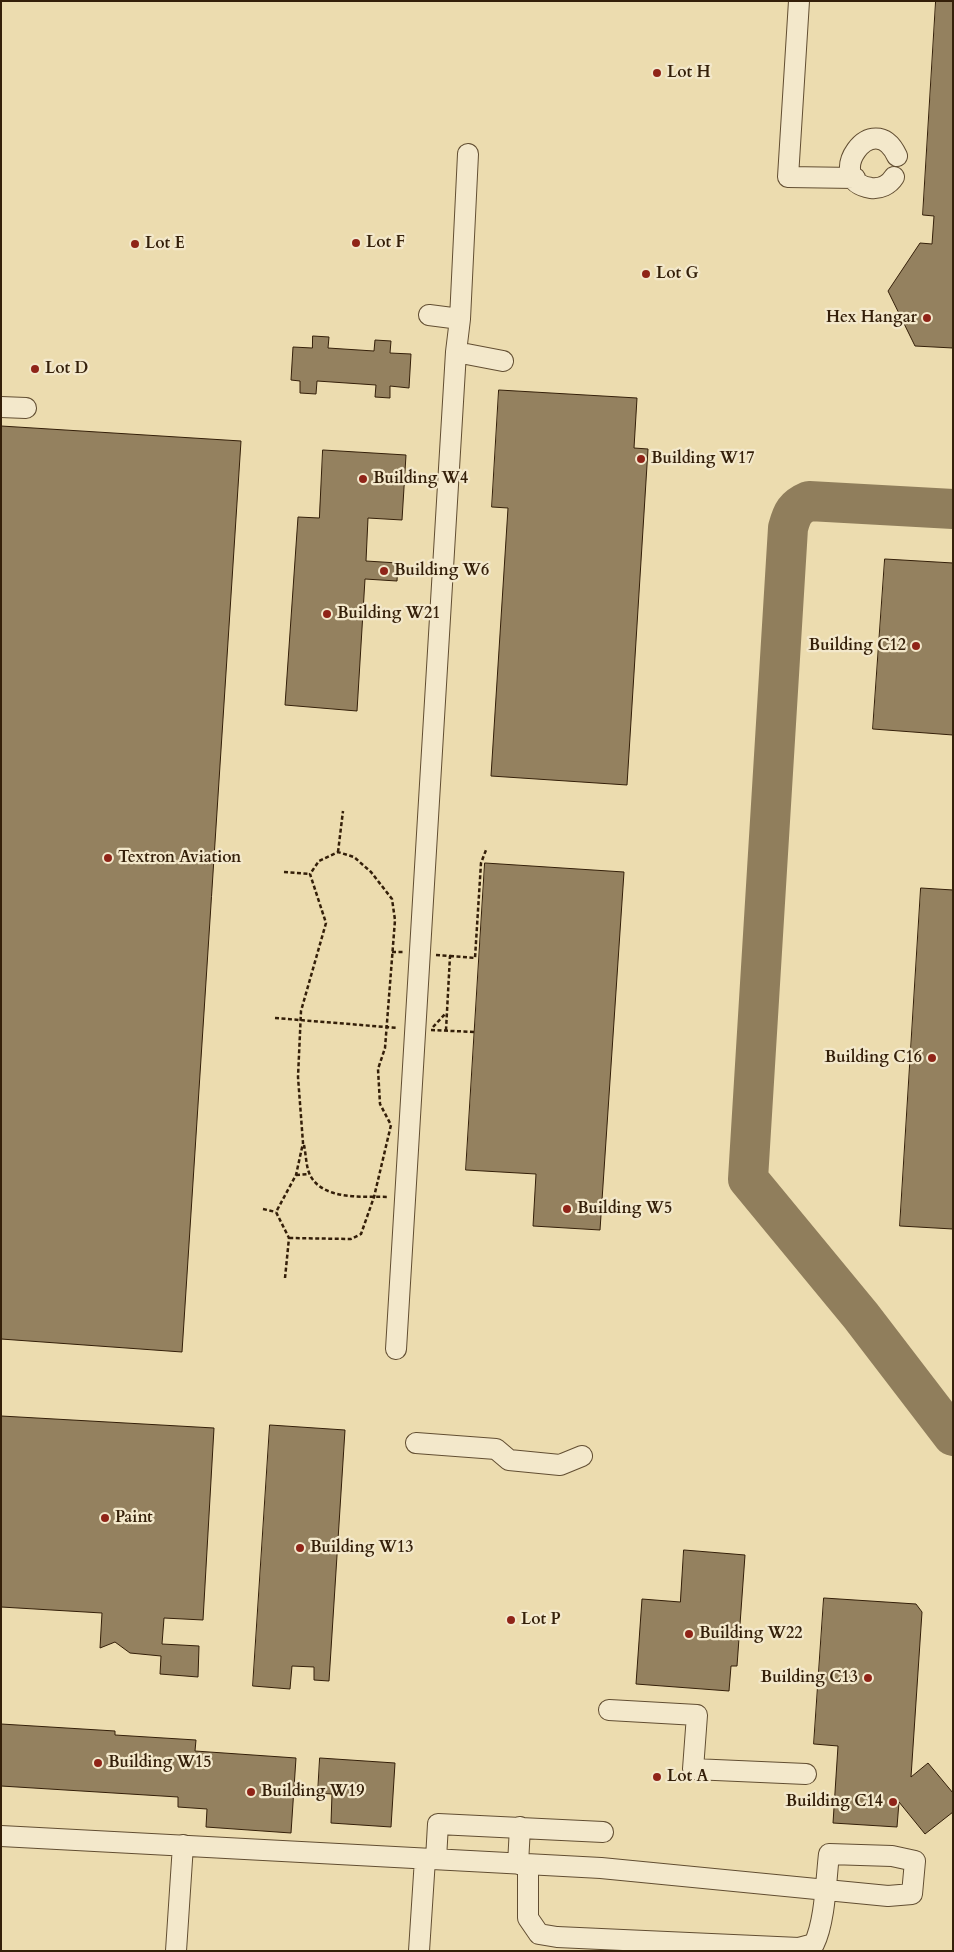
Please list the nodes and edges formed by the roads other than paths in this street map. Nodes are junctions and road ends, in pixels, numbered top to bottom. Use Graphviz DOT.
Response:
graph roads {
  1 [pos="799,1"];
  2 [pos="468,154"];
  3 [pos="897,156"];
  4 [pos="894,177"];
  5 [pos="855,178"];
  6 [pos="429,315"];
  7 [pos="460,319"];
  8 [pos="456,352"];
  9 [pos="503,361"];
  10 [pos="1,407"];
  11 [pos="26,408"];
  12 [pos="396,1349"];
  13 [pos="416,1444"];
  14 [pos="582,1456"];
  15 [pos="608,1710"];
  16 [pos="806,1774"];
  17 [pos="520,1827"];
  18 [pos="603,1832"];
  19 [pos="1,1836"];
  20 [pos="183,1846"];
  21 [pos="430,1859"];
  22 [pos="523,1864"];
  23 [pos="176,1951"];
  24 [pos="419,1951"];
  1 -- 5 [label="lane"];
  2 -- 7 [label="lane"];
  3 -- 5 [label="lane"];
  4 -- 5 [label="lane"];
  6 -- 7 [label="lane"];
  7 -- 8 [label="lane"];
  8 -- 9 [label="lane"];
  8 -- 12 [label="lane"];
  10 -- 11 [label="lane"];
  13 -- 14 [label="lane"];
  15 -- 16 [label="lane"];
  17 -- 18 [label="lane"];
  17 -- 21 [label="lane"];
  17 -- 22 [label="lane"];
  19 -- 20 [label="lane"];
  20 -- 21 [label="lane"];
  20 -- 23 [label="lane"];
  21 -- 22 [label="lane"];
  21 -- 24 [label="lane"];
  22 -- 22 [label="lane"];
}
